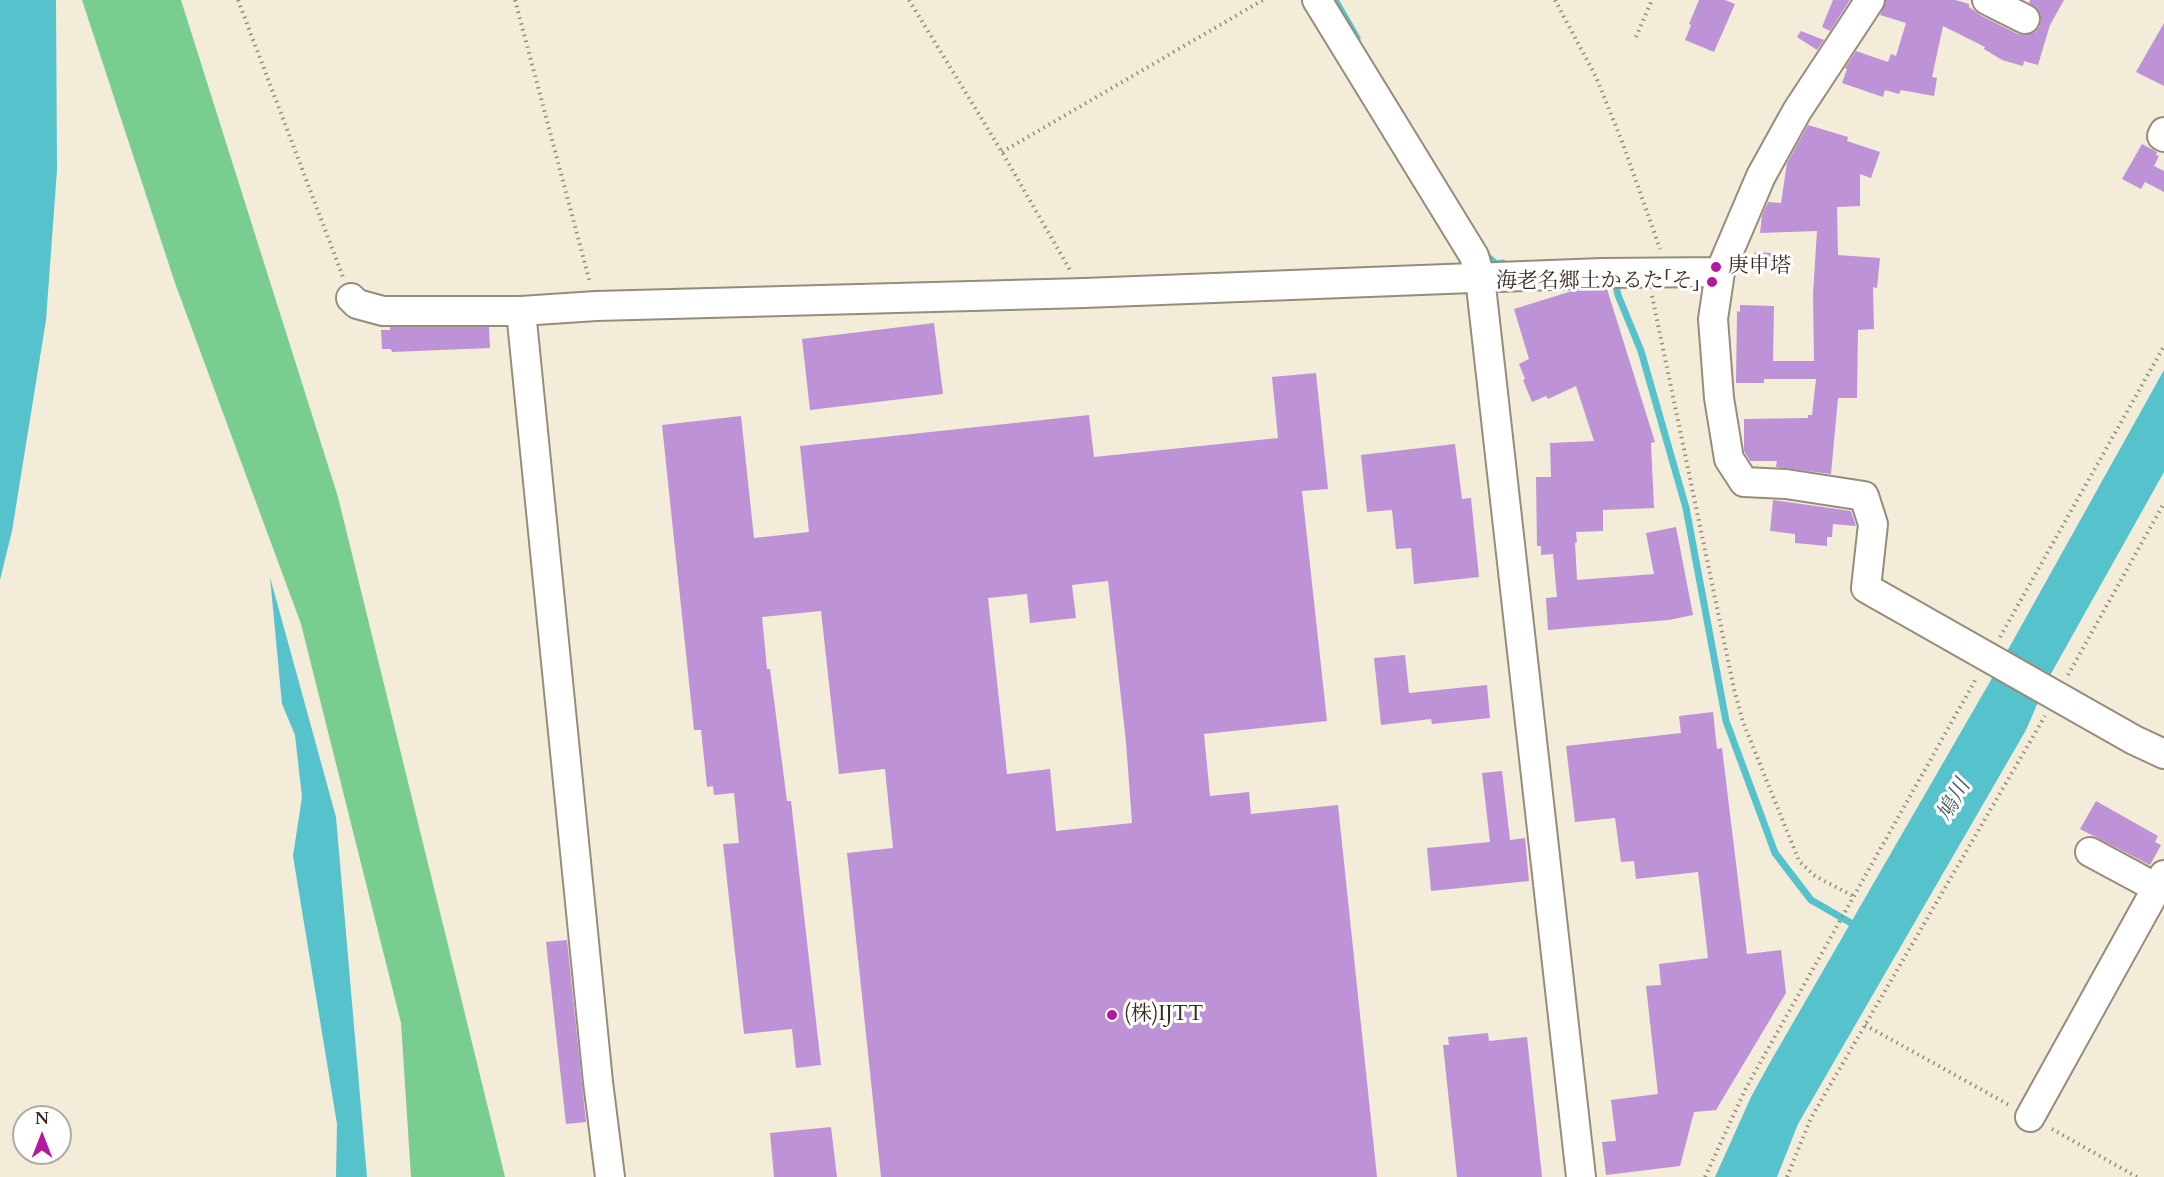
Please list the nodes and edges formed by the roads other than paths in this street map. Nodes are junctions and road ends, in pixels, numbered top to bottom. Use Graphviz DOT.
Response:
graph roads {
  1 [pos="1317,0"];
  2 [pos="1870,0"];
  3 [pos="1987,0"];
  4 [pos="2025,19"];
  5 [pos="2164,132"];
  6 [pos="2164,137"];
  7 [pos="1720,272"];
  8 [pos="1480,277"];
  9 [pos="351,298"];
  10 [pos="521,311"];
  11 [pos="2164,754"];
  12 [pos="2090,852"];
  13 [pos="2160,882"];
  14 [pos="2030,1117"];
  15 [pos="610,1177"];
  16 [pos="1581,1177"];
  1 -- 8 [label="street"];
  2 -- 7 [label="street"];
  3 -- 4 [label="street"];
  5 -- 6 [label="street"];
  7 -- 8 [label="street"];
  7 -- 11 [label="street"];
  8 -- 10 [label="street"];
  8 -- 16 [label="street"];
  9 -- 10 [label="street"];
  10 -- 15 [label="street"];
  12 -- 13 [label="street"];
  13 -- 14 [label="street"];
}
